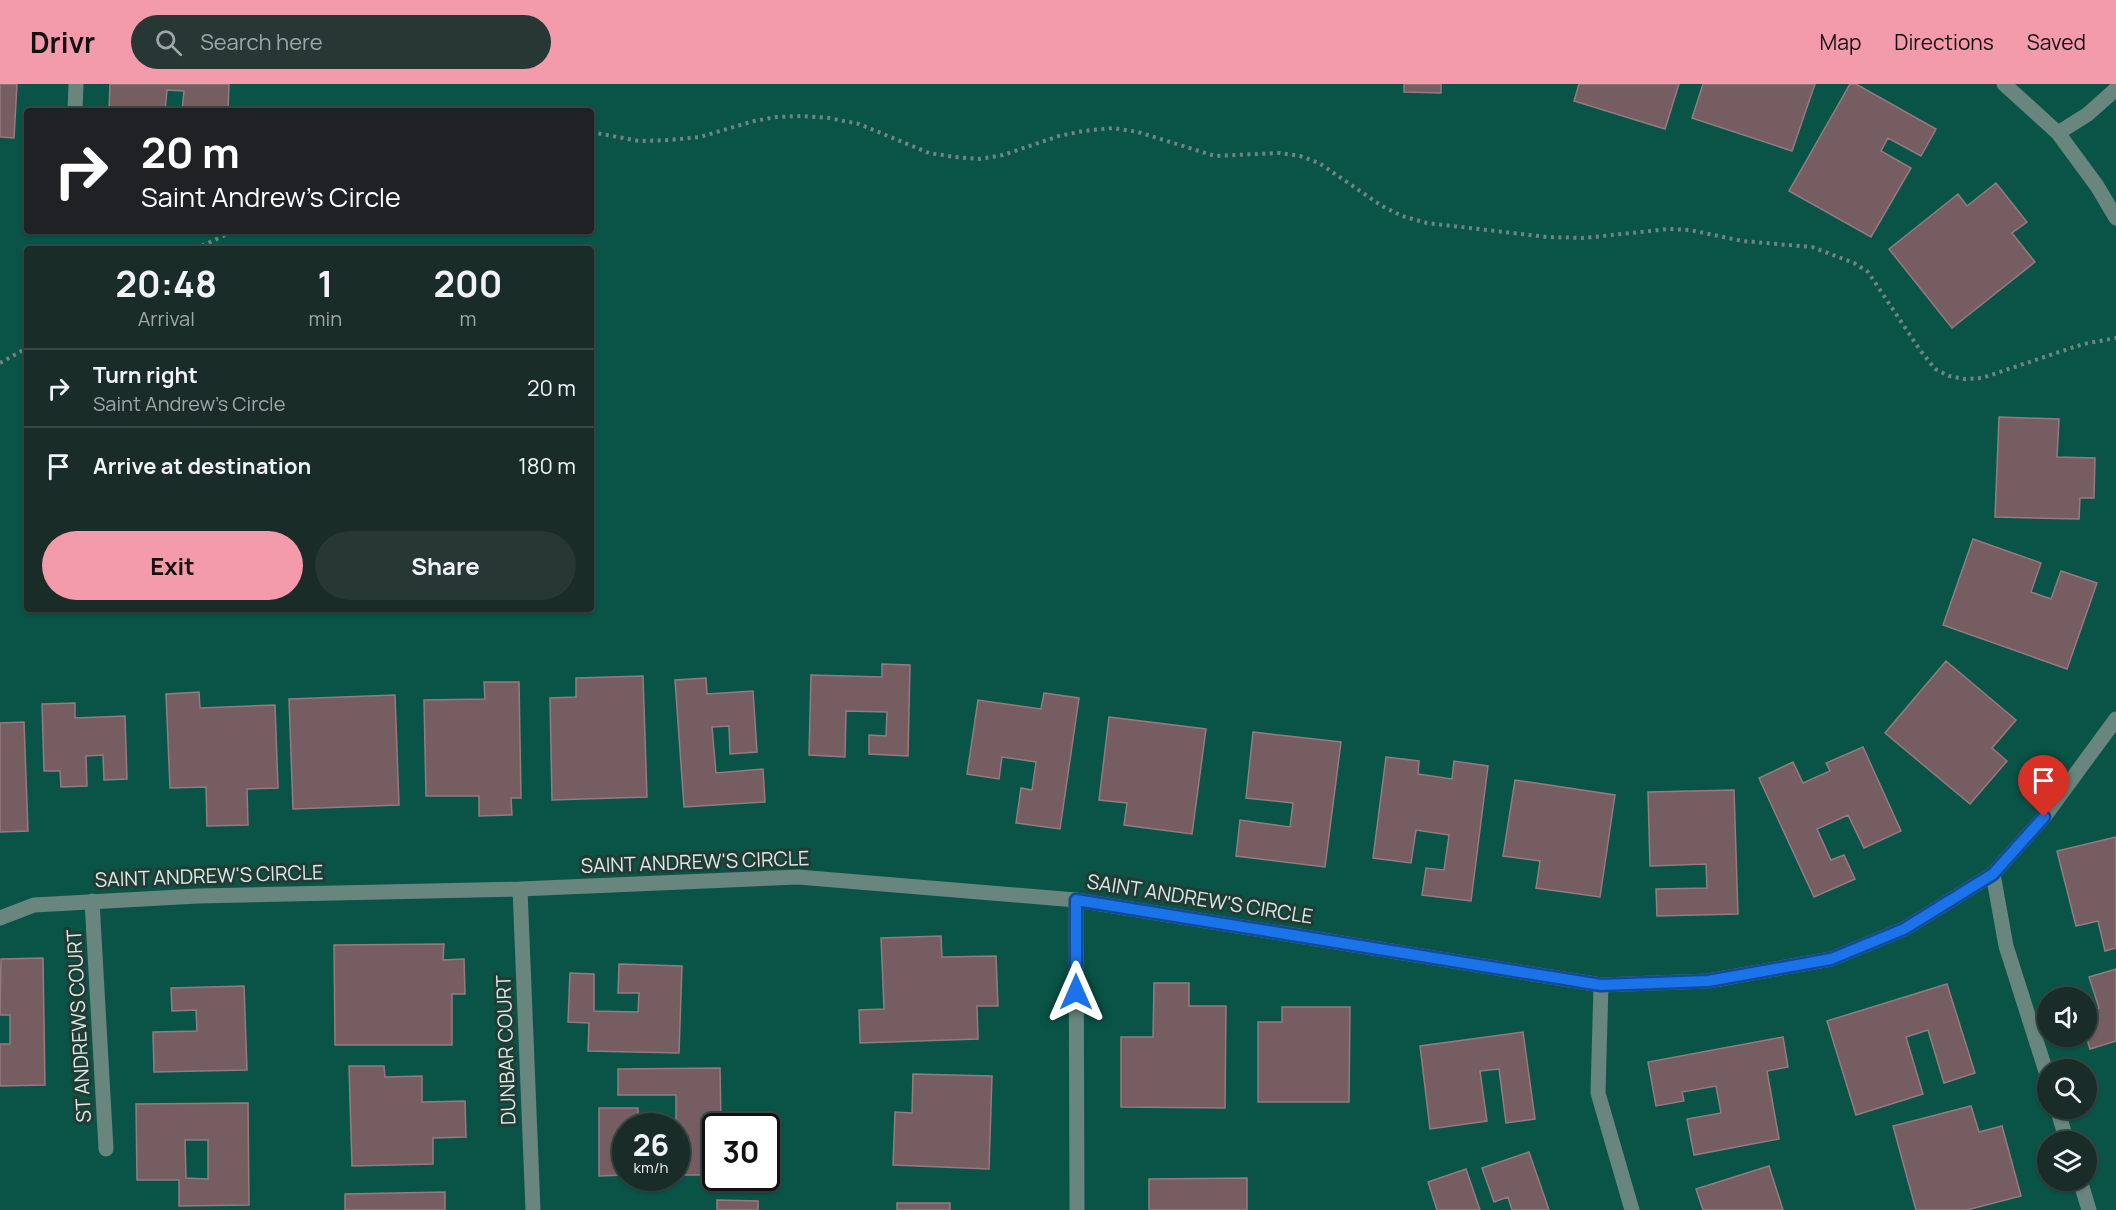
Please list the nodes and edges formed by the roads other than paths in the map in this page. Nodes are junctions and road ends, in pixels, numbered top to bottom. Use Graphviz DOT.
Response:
graph roads {
  1 [pos="76,84"];
  2 [pos="2004,84"];
  3 [pos="2116,89"];
  4 [pos="75,108"];
  5 [pos="2058,133"];
  6 [pos="2116,218"];
  7 [pos="2116,719"];
  8 [pos="1993,874"];
  9 [pos="520,889"];
  10 [pos="1076,900"];
  11 [pos="92,901"];
  12 [pos="0,918"];
  13 [pos="1601,985"];
  14 [pos="2042,1059"];
  15 [pos="106,1149"];
  16 [pos="2083,1191"];
  17 [pos="533,1210"];
  18 [pos="1077,1210"];
  19 [pos="1632,1210"];
  20 [pos="2089,1210"];
  1 -- 4 [label="street"];
  2 -- 5 [label="street"];
  3 -- 5 [label="street"];
  5 -- 6 [label="street"];
  7 -- 8 [label="street, SAINT ANDREW'S CIRCLE"];
  8 -- 13 [label="street, SAINT ANDREW'S CIRCLE"];
  8 -- 14 [label="street"];
  9 -- 10 [label="street, SAINT ANDREW'S CIRCLE"];
  9 -- 11 [label="street, SAINT ANDREW'S CIRCLE"];
  9 -- 17 [label="street, DUNBAR COURT"];
  10 -- 13 [label="street, SAINT ANDREW'S CIRCLE"];
  10 -- 18 [label="street"];
  11 -- 12 [label="street, SAINT ANDREW'S CIRCLE"];
  11 -- 15 [label="street, ST ANDREWS COURT"];
  13 -- 19 [label="street"];
  16 -- 20 [label="street"];
}
